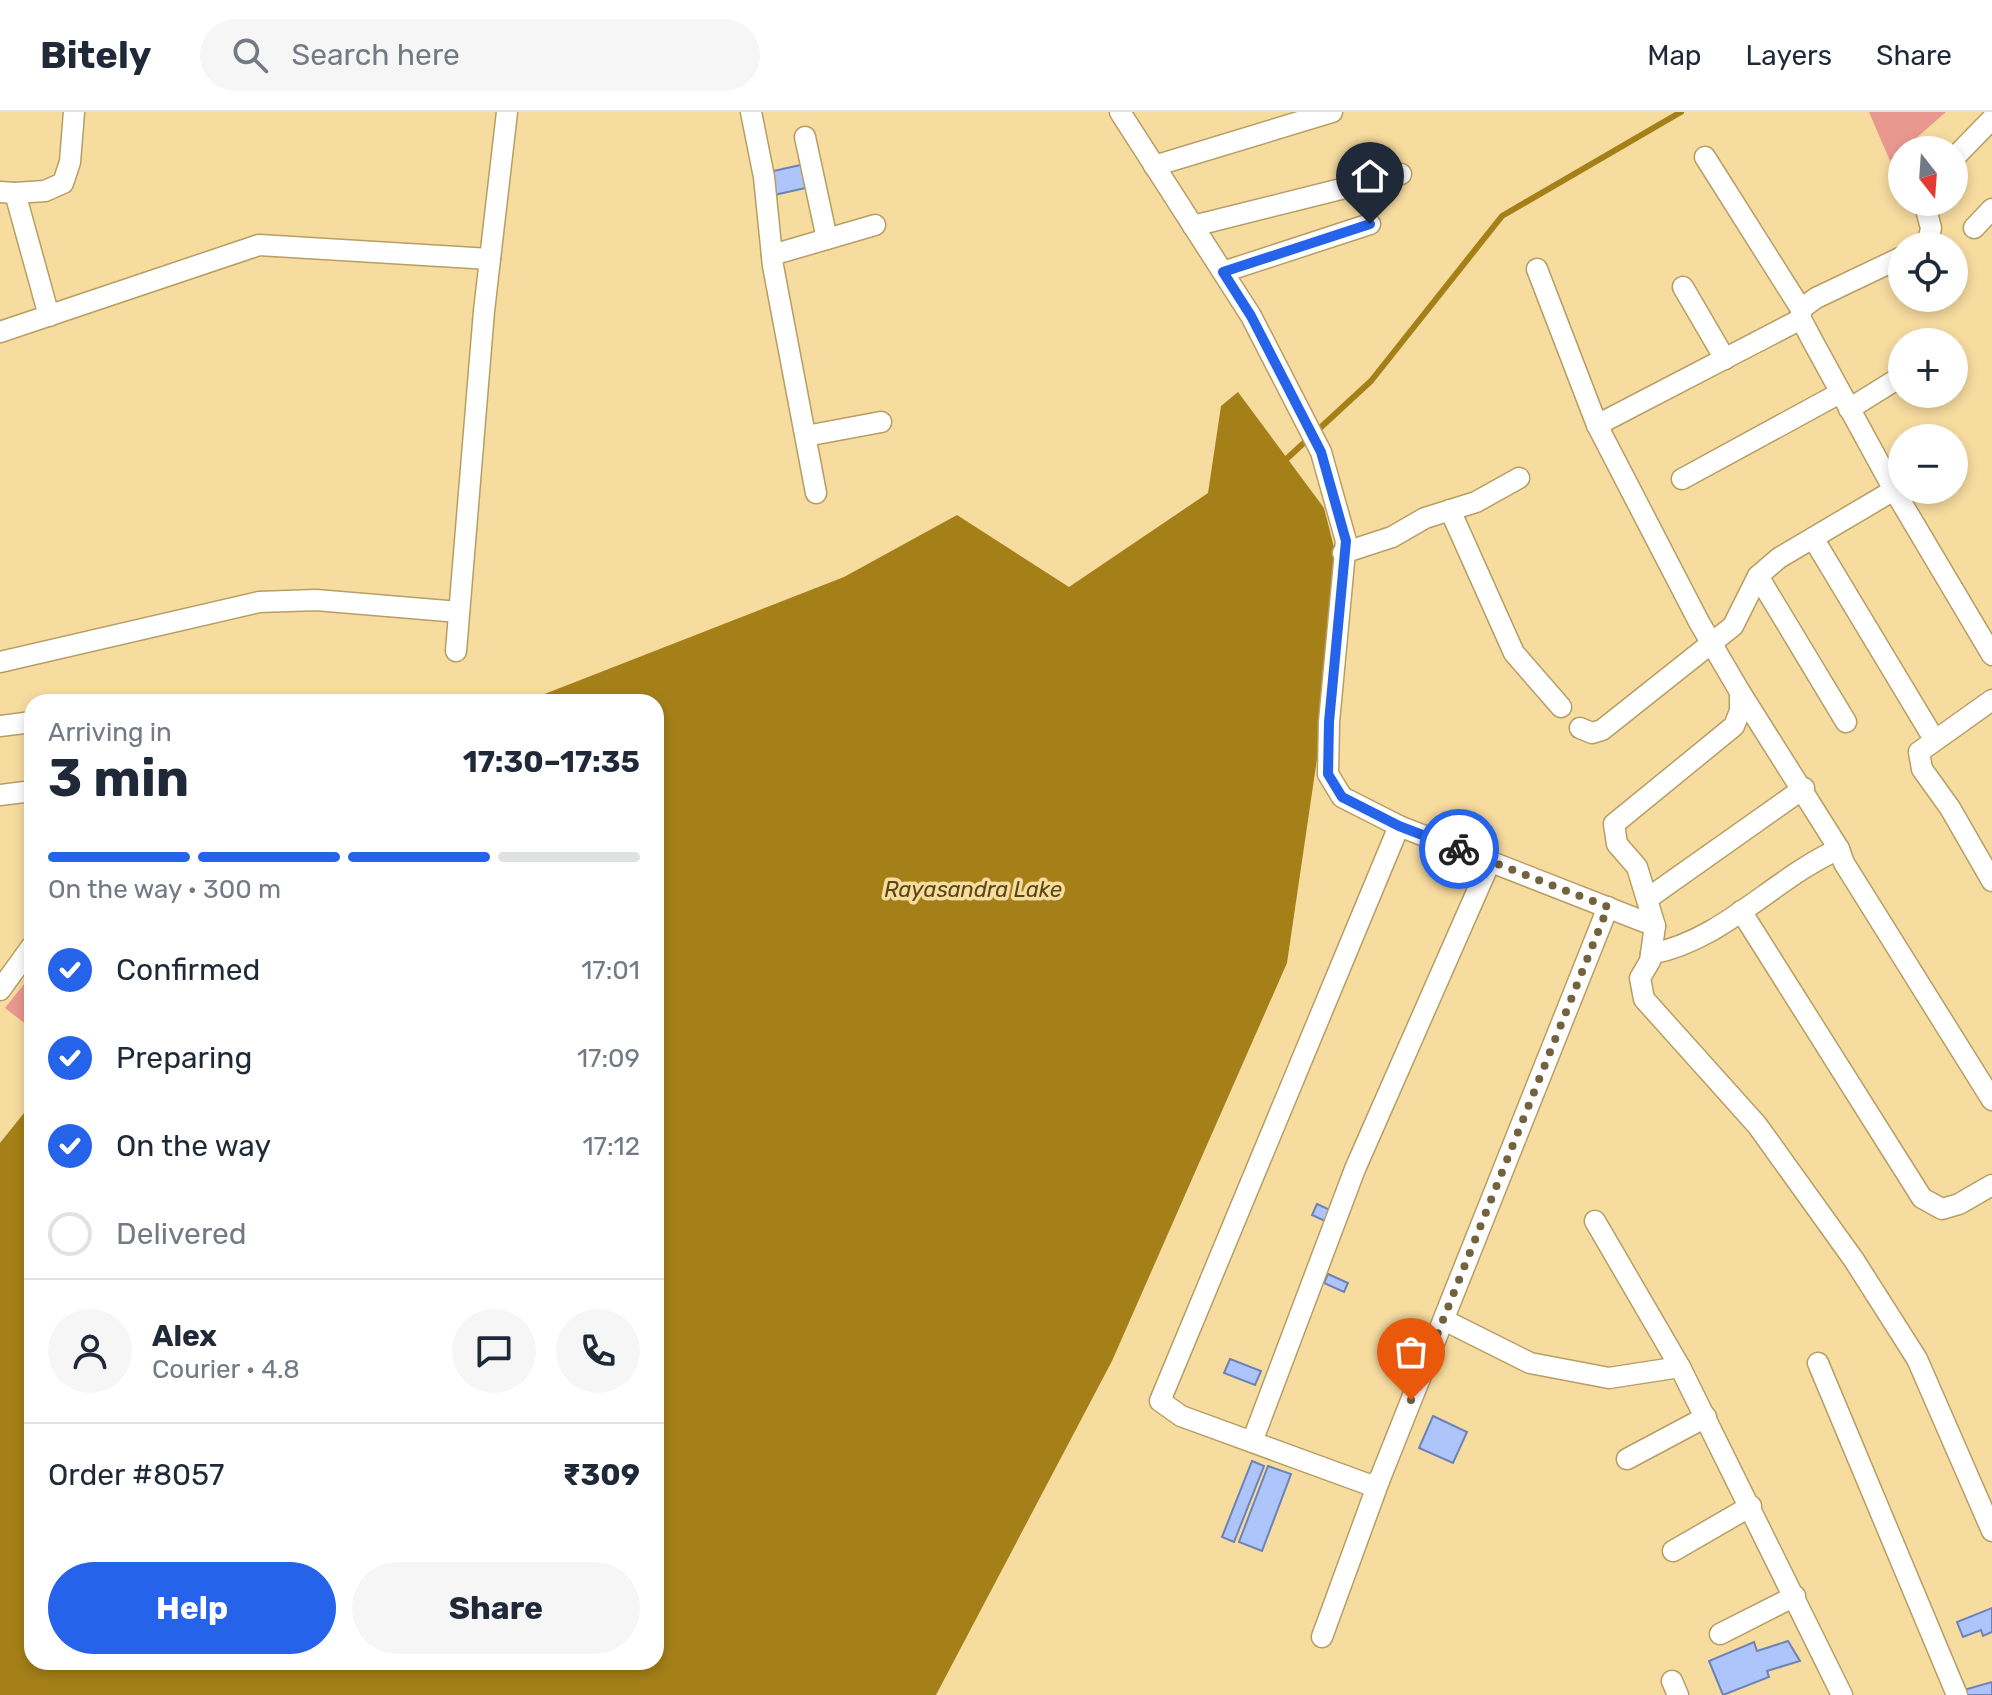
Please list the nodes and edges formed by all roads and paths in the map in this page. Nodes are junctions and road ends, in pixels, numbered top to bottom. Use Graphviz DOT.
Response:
graph roads {
  1 [pos="74,112"];
  2 [pos="507,112"];
  3 [pos="751,112"];
  4 [pos="1120,112"];
  5 [pos="1332,112"];
  6 [pos="1992,119"];
  7 [pos="805,137"];
  8 [pos="1968,144"];
  9 [pos="1705,157"];
  10 [pos="1154,166"];
  11 [pos="1401,174"];
  12 [pos="8,192"];
  13 [pos="1992,209"];
  14 [pos="1370,224"];
  15 [pos="875,225"];
  16 [pos="1193,226"];
  17 [pos="1974,228"];
  18 [pos="827,239"];
  19 [pos="772,255"];
  20 [pos="490,259"];
  21 [pos="1888,264"];
  22 [pos="1537,269"];
  23 [pos="1223,272"];
  24 [pos="1683,287"];
  25 [pos="1801,314"];
  26 [pos="49,316"];
  27 [pos="0,332"];
  28 [pos="1725,359"];
  29 [pos="1888,382"];
  30 [pos="1844,401"];
  31 [pos="881,422"];
  32 [pos="1597,425"];
  33 [pos="806,436"];
  34 [pos="1519,478"];
  35 [pos="1682,479"];
  36 [pos="1888,479"];
  37 [pos="816,493"];
  38 [pos="1888,494"];
  39 [pos="1902,504"];
  40 [pos="1450,510"];
  41 [pos="1813,538"];
  42 [pos="1343,553"];
  43 [pos="1758,576"];
  44 [pos="459,612"];
  45 [pos="1712,645"];
  46 [pos="456,651"];
  47 [pos="1992,655"];
  48 [pos="0,662"];
  49 [pos="1740,692"];
  50 [pos="1992,700"];
  51 [pos="1561,707"];
  52 [pos="1846,722"];
  53 [pos="24,723"];
  54 [pos="0,726"];
  55 [pos="1580,728"];
  56 [pos="1934,739"];
  57 [pos="1804,788"];
  58 [pos="24,792"];
  59 [pos="0,795"];
  60 [pos="1399,826"];
  61 [pos="1839,849"];
  62 [pos="1490,862"];
  63 [pos="1992,881"];
  64 [pos="1647,899"];
  65 [pos="1608,907"];
  66 [pos="1741,911"];
  67 [pos="1655,926"];
  68 [pos="1651,954"];
  69 [pos="24,957"];
  70 [pos="0,990"];
  71 [pos="1992,1100"];
  72 [pos="1992,1185"];
  73 [pos="1595,1221"];
  74 [pos="1444,1320"];
  75 [pos="1818,1363"];
  76 [pos="1680,1367"];
  77 [pos="1706,1417"];
  78 [pos="1252,1442"];
  79 [pos="1627,1459"];
  80 [pos="1379,1481"];
  81 [pos="1751,1506"];
  82 [pos="1992,1531"];
  83 [pos="1673,1551"];
  84 [pos="1795,1596"];
  85 [pos="1720,1634"];
  86 [pos="1322,1637"];
  87 [pos="1842,1695"];
  88 [pos="1957,1695"];
  1 -- 12 [label="street"];
  2 -- 20 [label="street"];
  3 -- 19 [label="street"];
  4 -- 10 [label="street"];
  5 -- 10 [label="street"];
  6 -- 8 [label="street"];
  7 -- 18 [label="street"];
  9 -- 25 [label="street"];
  10 -- 16 [label="street"];
  11 -- 16 [label="street"];
  12 -- 26 [label="street"];
  13 -- 17 [label="street"];
  14 -- 23 [label="street"];
  15 -- 18 [label="street"];
  16 -- 23 [label="street"];
  18 -- 19 [label="street"];
  19 -- 33 [label="street"];
  20 -- 26 [label="street"];
  20 -- 44 [label="street"];
  21 -- 25 [label="street"];
  22 -- 32 [label="street"];
  23 -- 42 [label="street"];
  24 -- 28 [label="street"];
  25 -- 28 [label="street"];
  25 -- 30 [label="street"];
  26 -- 27 [label="street"];
  28 -- 32 [label="street"];
  29 -- 30 [label="street"];
  30 -- 35 [label="street"];
  30 -- 36 [label="street"];
  31 -- 33 [label="street"];
  32 -- 45 [label="street"];
  33 -- 37 [label="street"];
  34 -- 40 [label="street"];
  38 -- 41 [label="street"];
  39 -- 47 [label="street"];
  40 -- 42 [label="street"];
  40 -- 51 [label="street"];
  41 -- 43 [label="street"];
  41 -- 56 [label="street"];
  42 -- 60 [label="street"];
  43 -- 45 [label="street"];
  43 -- 52 [label="street"];
  44 -- 46 [label="street"];
  44 -- 48 [label="street"];
  45 -- 49 [label="street"];
  45 -- 55 [label="street"];
  49 -- 57 [label="street"];
  49 -- 64 [label="street"];
  50 -- 56 [label="street"];
  53 -- 54 [label="street"];
  56 -- 63 [label="street"];
  57 -- 61 [label="street"];
  57 -- 64 [label="street"];
  58 -- 59 [label="street"];
  60 -- 62 [label="street"];
  60 -- 78 [label="street"];
  61 -- 66 [label="street"];
  61 -- 71 [label="street"];
  62 -- 65 [label="street"];
  62 -- 78 [label="street"];
  64 -- 67 [label="street"];
  65 -- 67 [label="street"];
  65 -- 74 [label="street"];
  66 -- 68 [label="street"];
  66 -- 72 [label="street"];
  67 -- 68 [label="street"];
  68 -- 82 [label="street"];
  69 -- 70 [label="street"];
  73 -- 76 [label="street"];
  74 -- 76 [label="street"];
  74 -- 80 [label="street"];
  75 -- 88 [label="street"];
  76 -- 77 [label="street"];
  77 -- 79 [label="street"];
  77 -- 81 [label="street"];
  78 -- 80 [label="street"];
  80 -- 86 [label="street"];
  81 -- 83 [label="street"];
  81 -- 84 [label="street"];
  84 -- 85 [label="street"];
  84 -- 87 [label="street"];
}
